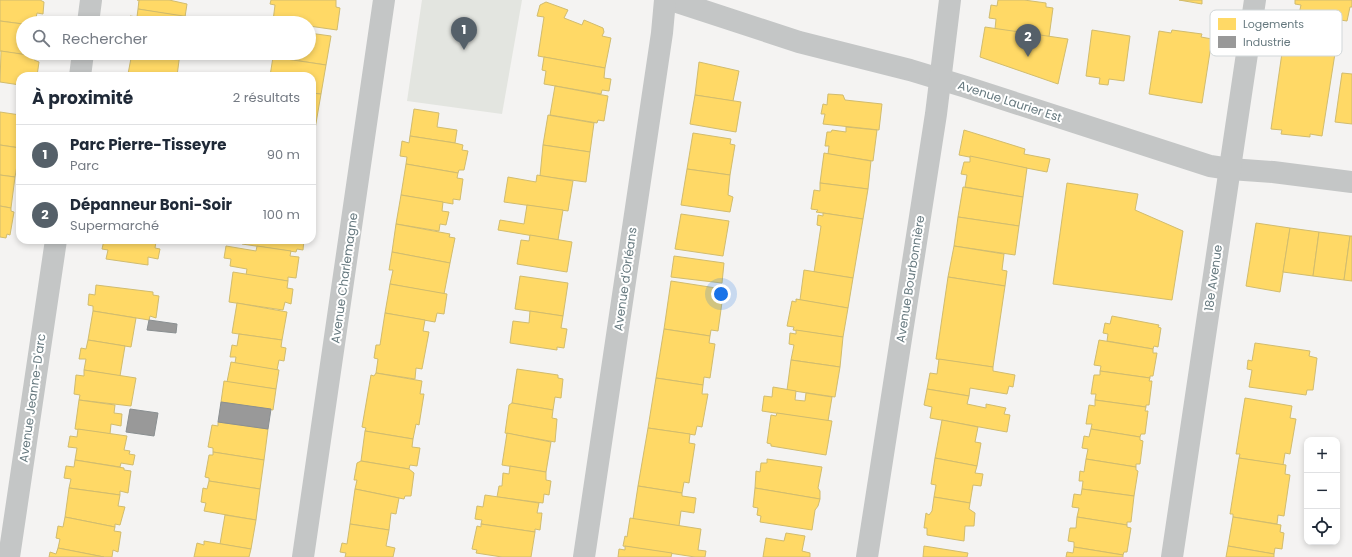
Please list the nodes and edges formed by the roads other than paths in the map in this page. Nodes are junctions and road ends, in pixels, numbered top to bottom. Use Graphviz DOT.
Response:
graph roads {
  1 [pos="91,0"];
  2 [pos="384,0"];
  3 [pos="665,0"];
  4 [pos="671,0"];
  5 [pos="950,0"];
  6 [pos="1255,0"];
  7 [pos="1254,10"];
  8 [pos="89,16"];
  9 [pos="1247,56"];
  10 [pos="82,60"];
  11 [pos="81,72"];
  12 [pos="940,79"];
  13 [pos="1230,169"];
  14 [pos="1352,182"];
  15 [pos="55,244"];
  16 [pos="9,557"];
  17 [pos="303,557"];
  18 [pos="584,557"];
  19 [pos="867,557"];
  20 [pos="1172,557"];
  1 -- 8 [label="street"];
  2 -- 17 [label="street, Avenue Charlemagne"];
  3 -- 18 [label="street, Avenue d'Orléans"];
  4 -- 12 [label="street, Avenue Laurier Est"];
  5 -- 12 [label="street, Avenue Bourbonnière"];
  6 -- 7 [label="street, 18e Avenue"];
  9 -- 13 [label="street, 18e Avenue"];
  10 -- 11 [label="street"];
  12 -- 13 [label="street, Avenue Laurier Est"];
  12 -- 19 [label="street, Avenue Bourbonnière"];
  13 -- 14 [label="street, Avenue Laurier Est"];
  13 -- 20 [label="street, 18e Avenue"];
  15 -- 16 [label="street, Avenue Jeanne-D'arc"];
}
